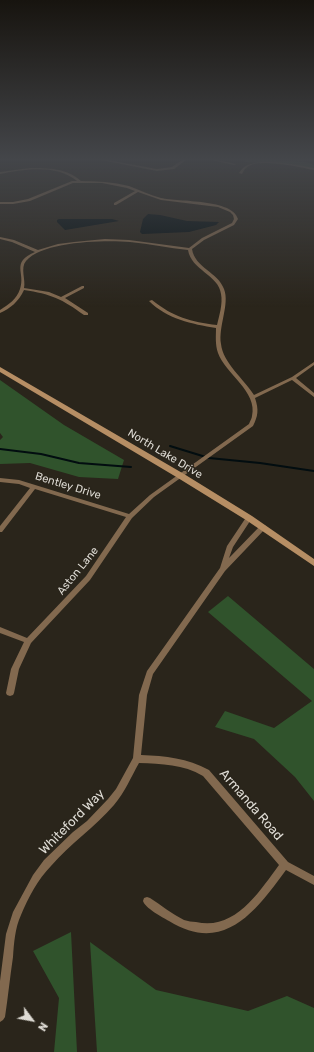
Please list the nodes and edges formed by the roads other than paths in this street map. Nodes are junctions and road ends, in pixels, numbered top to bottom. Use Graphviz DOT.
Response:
graph roads {
  1 [pos="228,209"];
  2 [pos="0,238"];
  3 [pos="190,249"];
  4 [pos="37,251"];
  5 [pos="83,287"];
  6 [pos="22,289"];
  7 [pos="62,298"];
  8 [pos="151,301"];
  9 [pos="0,312"];
  10 [pos="86,314"];
  11 [pos="218,328"];
  12 [pos="314,363"];
  13 [pos="0,369"];
  14 [pos="292,378"];
  15 [pos="314,395"];
  16 [pos="252,398"];
  17 [pos="181,476"];
  18 [pos="0,480"];
  19 [pos="34,487"];
  20 [pos="130,516"];
  21 [pos="249,518"];
  22 [pos="263,527"];
  23 [pos="0,530"];
  24 [pos="314,563"];
  25 [pos="223,569"];
  26 [pos="0,630"];
  27 [pos="28,641"];
  28 [pos="10,693"];
  29 [pos="137,759"];
  30 [pos="285,865"];
  31 [pos="314,881"];
  32 [pos="147,901"];
  33 [pos="4,956"];
  34 [pos="0,1017"];
  1 -- 3 [label="street"];
  2 -- 4 [label="street"];
  3 -- 4 [label="street"];
  3 -- 11 [label="street"];
  4 -- 6 [label="street"];
  5 -- 7 [label="street"];
  6 -- 7 [label="street"];
  6 -- 9 [label="street"];
  7 -- 10 [label="street"];
  8 -- 11 [label="street"];
  11 -- 16 [label="street"];
  12 -- 14 [label="street"];
  13 -- 17 [label="main road, North Lake Drive"];
  14 -- 15 [label="street"];
  14 -- 16 [label="street"];
  16 -- 17 [label="street, Aston Lane"];
  17 -- 20 [label="street, Aston Lane"];
  17 -- 21 [label="main road, North Lake Drive"];
  18 -- 19 [label="street, Bentley Drive"];
  19 -- 20 [label="street, Bentley Drive"];
  19 -- 23 [label="street"];
  20 -- 27 [label="street, Aston Lane"];
  21 -- 22 [label="main road, North Lake Drive"];
  21 -- 25 [label="street, Whiteford Way"];
  22 -- 24 [label="main road, North Lake Drive"];
  22 -- 25 [label="street, Whiteford Way"];
  25 -- 29 [label="street, Whiteford Way"];
  26 -- 27 [label="street"];
  27 -- 28 [label="street, Aston Lane"];
  29 -- 30 [label="street, Armanda Road"];
  29 -- 33 [label="street, Whiteford Way"];
  30 -- 31 [label="street, Armanda Road"];
  30 -- 32 [label="street"];
  33 -- 34 [label="street, Whiteford Way"];
}
